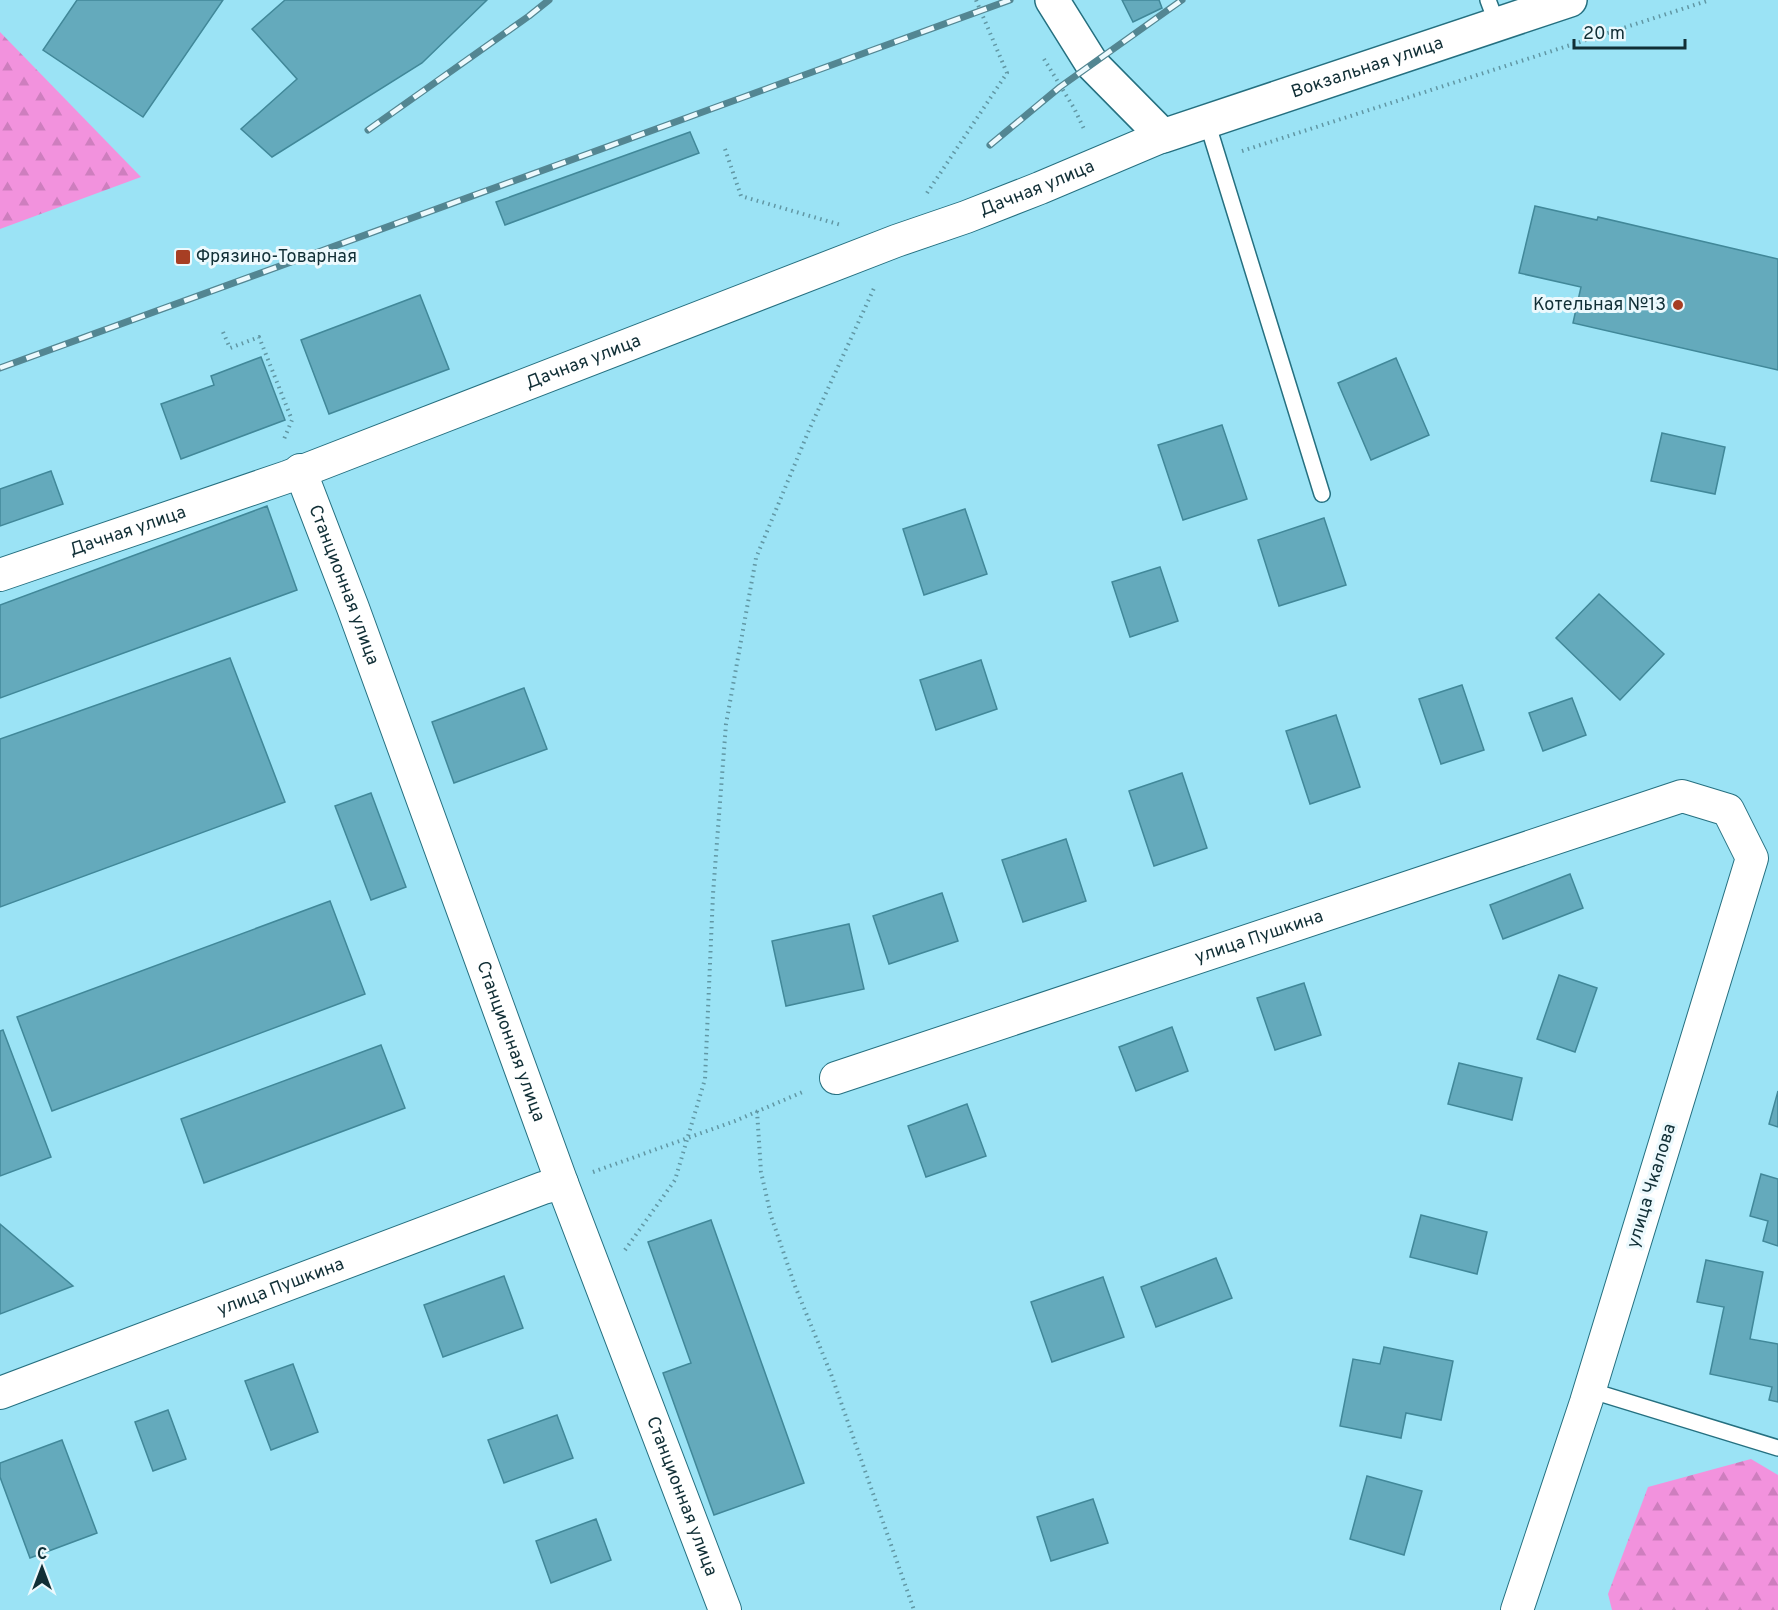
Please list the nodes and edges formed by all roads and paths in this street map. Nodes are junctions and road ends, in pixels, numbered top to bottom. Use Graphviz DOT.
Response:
graph roads {
  1 [pos="976,0"];
  2 [pos="1052,0"];
  3 [pos="1570,0"];
  4 [pos="1710,0"];
  5 [pos="1493,12"];
  6 [pos="1043,58"];
  7 [pos="1207,122"];
  8 [pos="1163,136"];
  9 [pos="725,149"];
  10 [pos="1218,158"];
  11 [pos="1100,162"];
  12 [pos="927,193"];
  13 [pos="896,241"];
  14 [pos="223,332"];
  15 [pos="294,474"];
  16 [pos="1322,494"];
  17 [pos="0,575"];
  18 [pos="1682,796"];
  19 [pos="836,1078"];
  20 [pos="757,1112"];
  21 [pos="688,1138"];
  22 [pos="562,1183"];
  23 [pos="600,1283"];
  24 [pos="1589,1390"];
  25 [pos="0,1393"];
  26 [pos="1778,1448"];
  27 [pos="725,1610"];
  28 [pos="914,1610"];
  29 [pos="1517,1610"];
  1 -- 12 [label="path"];
  2 -- 8 [label="street"];
  3 -- 5 [label="street, Вокзальная улица"];
  4 -- 10 [label="path"];
  5 -- 7 [label="street, Вокзальная улица"];
  6 -- 11 [label="path"];
  7 -- 8 [label="street, Вокзальная улица"];
  7 -- 10 [label="lane"];
  8 -- 11 [label="street, Дачная улица"];
  9 -- 13 [label="path"];
  10 -- 16 [label="lane"];
  11 -- 13 [label="street, Дачная улица"];
  13 -- 15 [label="street, Дачная улица"];
  13 -- 21 [label="path"];
  14 -- 15 [label="path"];
  15 -- 17 [label="street, Дачная улица"];
  15 -- 22 [label="street, Станционная улица"];
  18 -- 19 [label="street, улица Пушкина"];
  18 -- 24 [label="street, улица Чкалова"];
  19 -- 20 [label="path"];
  20 -- 21 [label="path"];
  20 -- 28 [label="path"];
  21 -- 22 [label="path"];
  21 -- 23 [label="path"];
  22 -- 23 [label="street, Станционная улица"];
  22 -- 25 [label="street, улица Пушкина"];
  23 -- 27 [label="street, Станционная улица"];
  24 -- 26 [label="lane"];
  24 -- 29 [label="street, улица Чкалова"];
}
